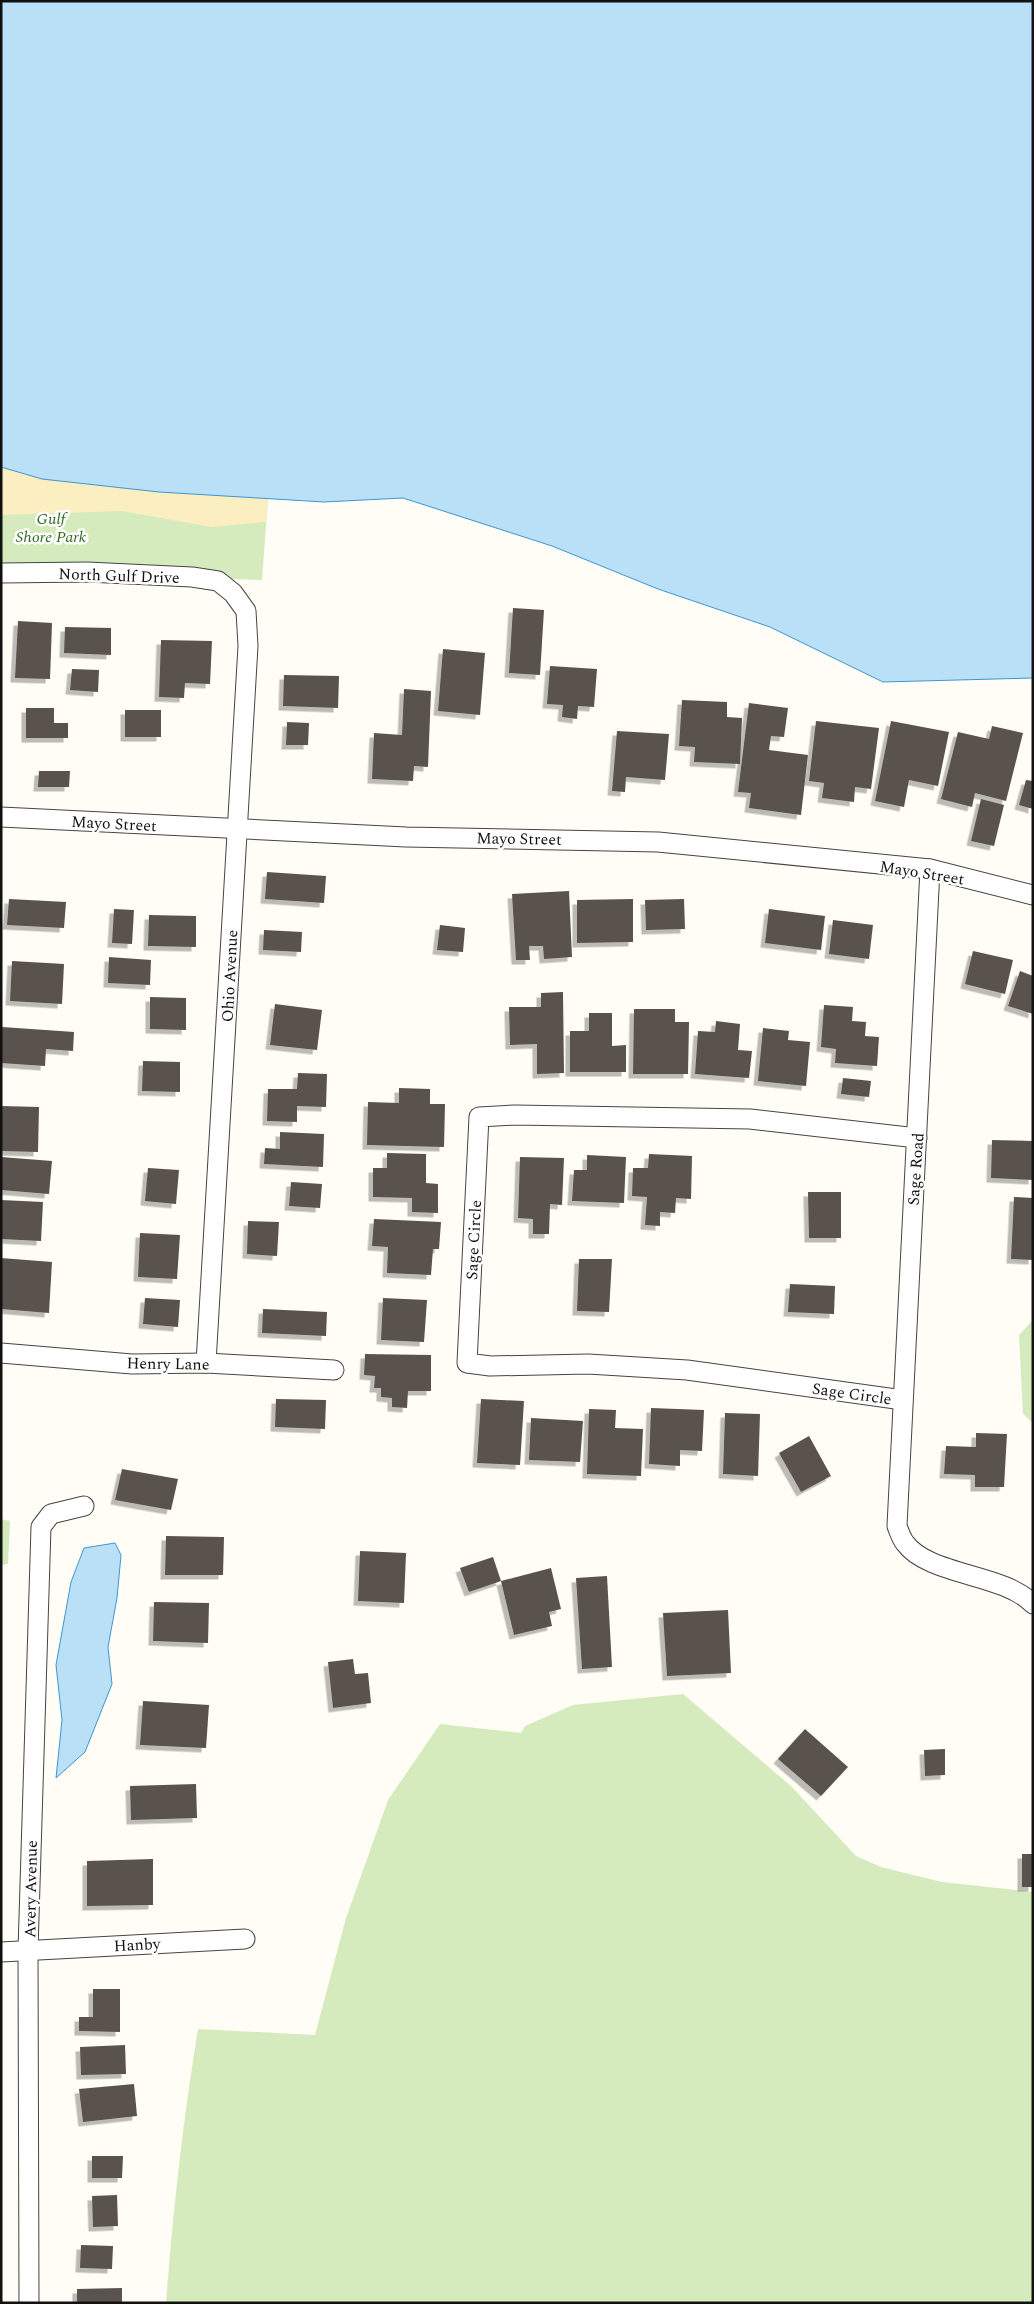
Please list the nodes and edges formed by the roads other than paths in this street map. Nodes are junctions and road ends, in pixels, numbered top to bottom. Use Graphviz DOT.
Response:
graph roads {
  1 [pos="1,573"];
  2 [pos="233,593"];
  3 [pos="1,817"];
  4 [pos="237,830"];
  5 [pos="930,870"];
  6 [pos="1033,895"];
  7 [pos="917,1138"];
  8 [pos="1,1353"];
  9 [pos="206,1363"];
  10 [pos="334,1370"];
  11 [pos="903,1400"];
  12 [pos="84,1506"];
  13 [pos="1033,1604"];
  14 [pos="245,1939"];
  15 [pos="28,1950"];
  16 [pos="1,1952"];
  17 [pos="29,2303"];
  1 -- 2 [label="street, North Gulf Drive"];
  2 -- 4 [label="street, Ohio Avenue"];
  3 -- 4 [label="street, Mayo Street"];
  4 -- 5 [label="street, Mayo Street"];
  4 -- 9 [label="street, Ohio Avenue"];
  5 -- 6 [label="street, Mayo Street"];
  5 -- 7 [label="street, Sage Road"];
  7 -- 11 [label="street, Sage Road"];
  7 -- 11 [label="street, Sage Circle"];
  8 -- 9 [label="street, Henry Lane"];
  9 -- 10 [label="street, Henry Lane"];
  11 -- 13 [label="street, Sage Road"];
  12 -- 15 [label="street, Avery Avenue"];
  14 -- 15 [label="street, Hanby"];
  15 -- 16 [label="street, Hanby"];
  15 -- 17 [label="street, Avery Avenue"];
}
